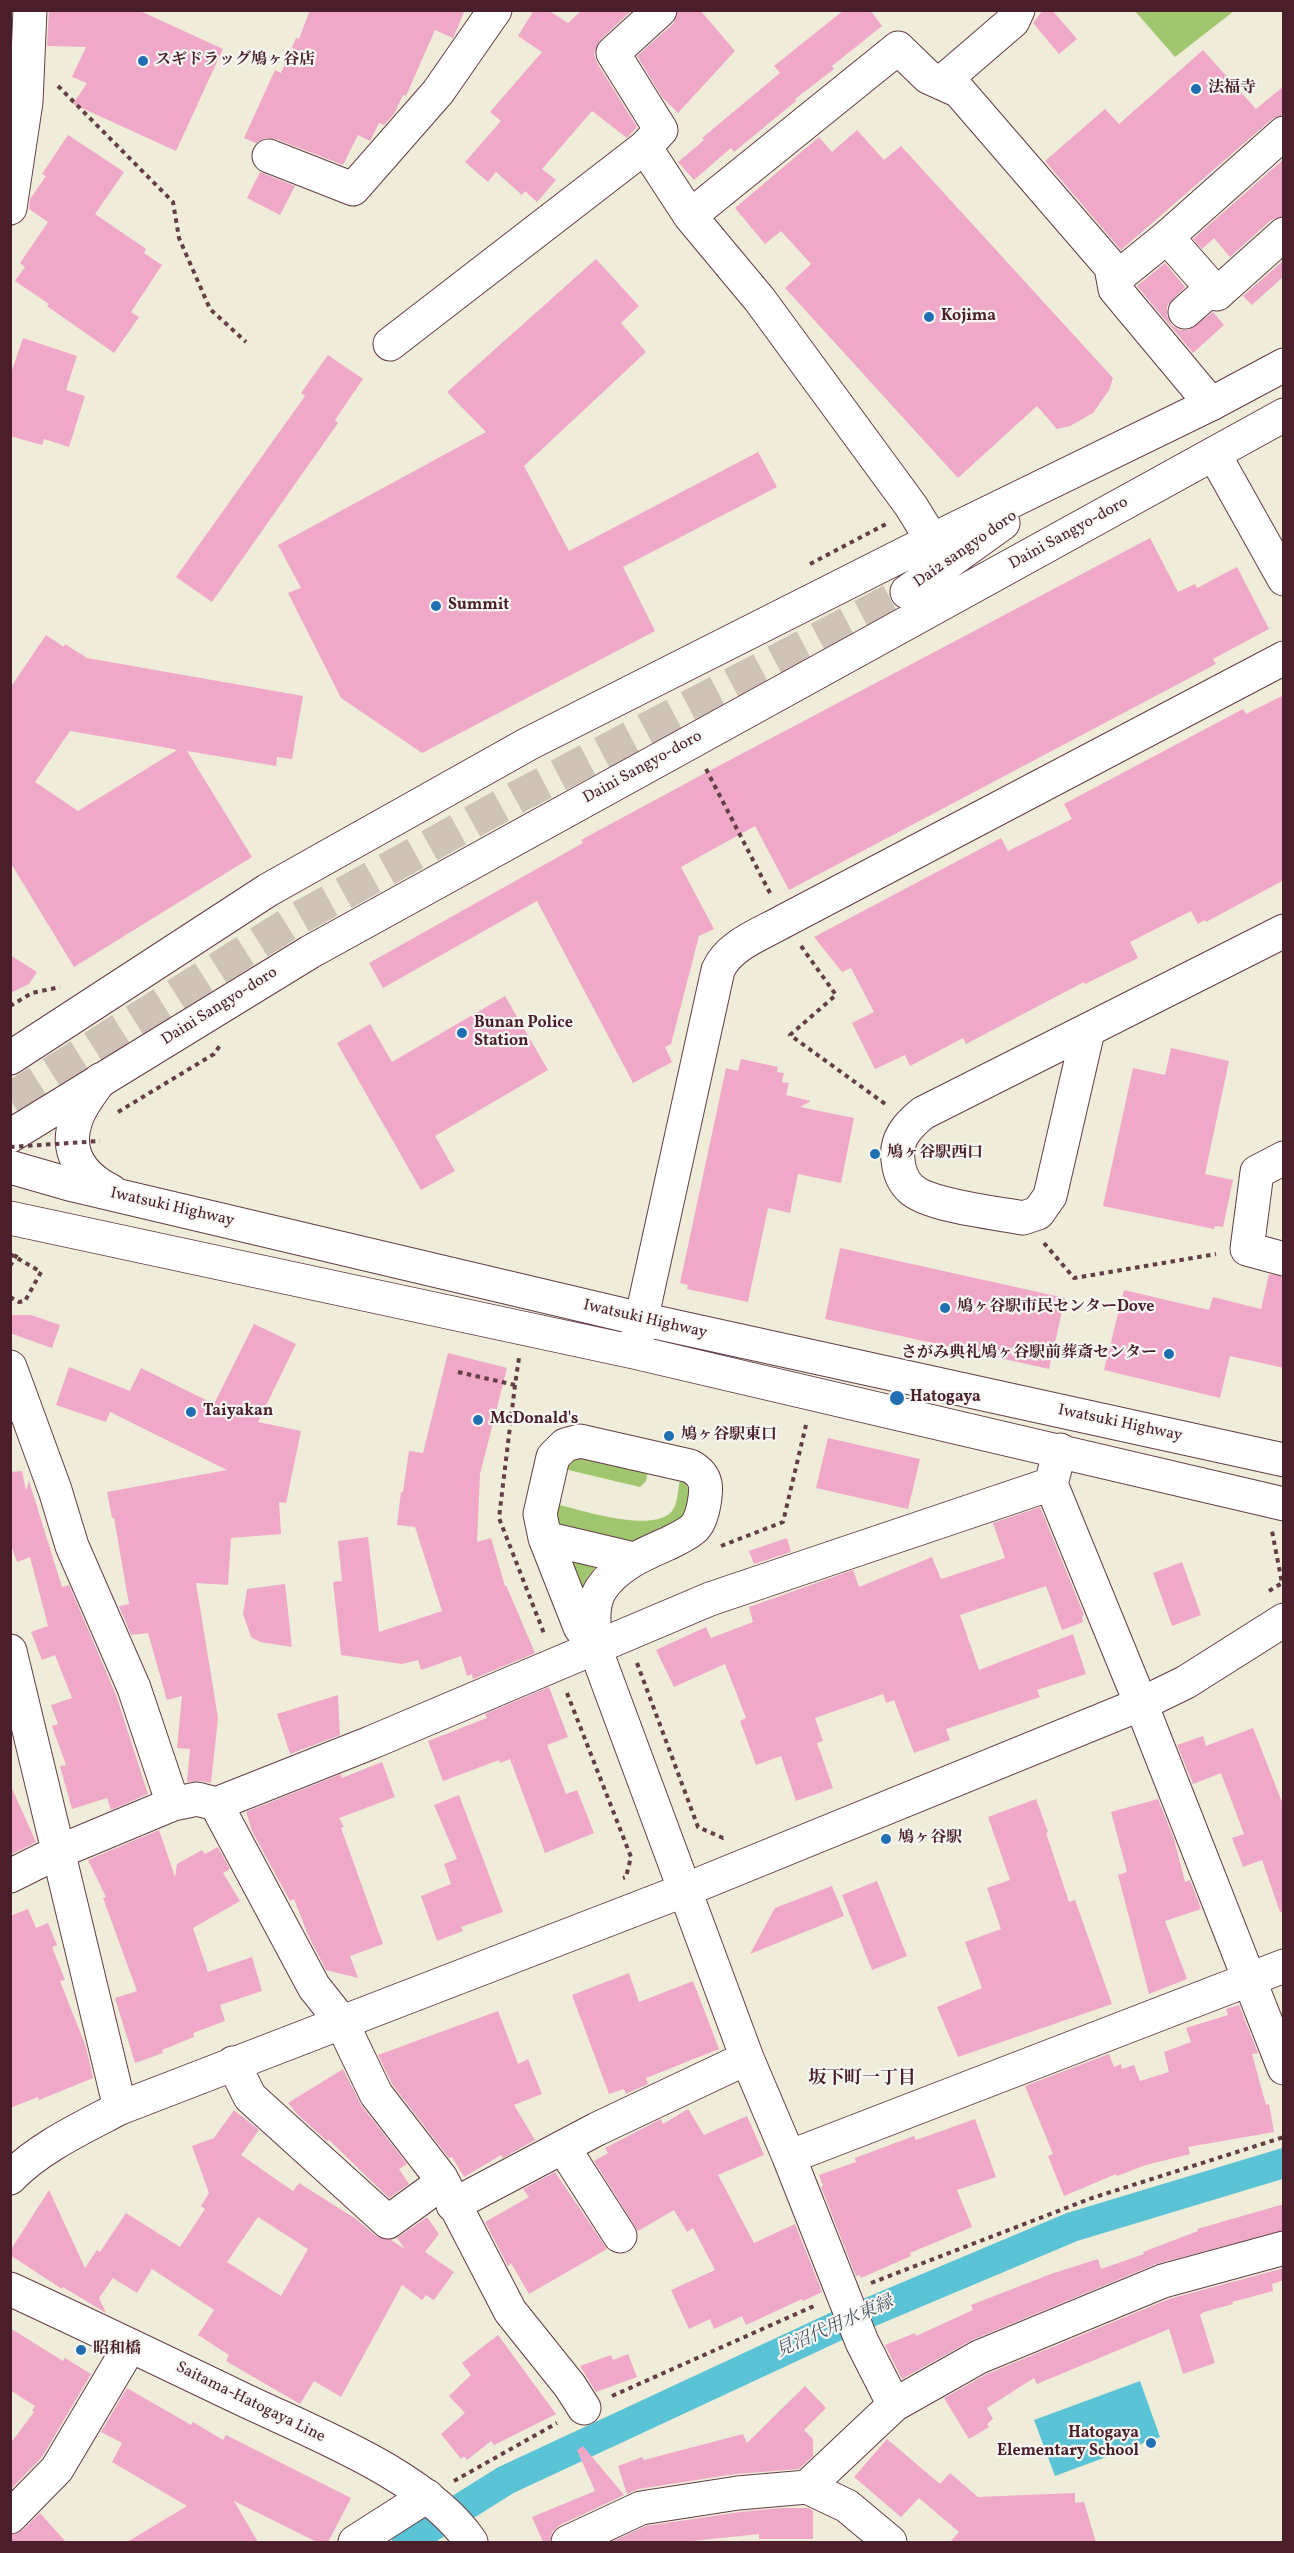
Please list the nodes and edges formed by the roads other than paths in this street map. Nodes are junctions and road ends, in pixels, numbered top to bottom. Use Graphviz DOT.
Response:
graph roads {
  1 [pos="30,10"];
  2 [pos="495,10"];
  3 [pos="660,10"];
  4 [pos="1018,10"];
  5 [pos="941,83"];
  6 [pos="1284,133"];
  7 [pos="645,147"];
  8 [pos="269,156"];
  9 [pos="10,208"];
  10 [pos="690,216"];
  11 [pos="1284,234"];
  12 [pos="1167,237"];
  13 [pos="1114,280"];
  14 [pos="1212,289"];
  15 [pos="1185,312"];
  16 [pos="390,344"];
  17 [pos="1284,365"];
  18 [pos="1211,404"];
  19 [pos="1284,415"];
  20 [pos="1214,454"];
  21 [pos="1087,464"];
  22 [pos="1111,511"];
  23 [pos="932,540"];
  24 [pos="1284,579"];
  25 [pos="1284,658"];
  26 [pos="1284,931"];
  27 [pos="1088,1031"];
  28 [pos="10,1058"];
  29 [pos="100,1080"];
  30 [pos="10,1136"];
  31 [pos="1284,1158"];
  32 [pos="10,1167"];
  33 [pos="120,1196"];
  34 [pos="16,1233"];
  35 [pos="1284,1259"];
  36 [pos="641,1319"];
  37 [pos="634,1352"];
  38 [pos="10,1367"];
  39 [pos="1060,1450"];
  40 [pos="1284,1460"];
  41 [pos="1051,1484"];
  42 [pos="1277,1514"];
  43 [pos="545,1538"];
  44 [pos="634,1559"];
  45 [pos="1284,1620"];
  46 [pos="595,1648"];
  47 [pos="10,1651"];
  48 [pos="1141,1704"];
  49 [pos="173,1804"];
  50 [pos="216,1804"];
  51 [pos="58,1852"];
  52 [pos="10,1876"];
  53 [pos="685,1890"];
  54 [pos="1284,1965"];
  55 [pos="1248,1979"];
  56 [pos="341,2021"];
  57 [pos="747,2058"];
  58 [pos="233,2063"];
  59 [pos="1284,2068"];
  60 [pos="120,2108"];
  61 [pos="563,2147"];
  62 [pos="789,2157"];
  63 [pos="10,2178"];
  64 [pos="448,2194"];
  65 [pos="620,2236"];
  66 [pos="1284,2248"];
  67 [pos="10,2289"];
  68 [pos="130,2346"];
  69 [pos="894,2405"];
  70 [pos="584,2408"];
  71 [pos="807,2487"];
  72 [pos="10,2517"];
  73 [pos="452,2524"];
  74 [pos="355,2542"];
  75 [pos="568,2542"];
  76 [pos="890,2542"];
  1 -- 9 [label="main road"];
  2 -- 8 [label="main road"];
  3 -- 7 [label="main road"];
  4 -- 5 [label="main road"];
  5 -- 10 [label="main road"];
  5 -- 13 [label="main road"];
  6 -- 12 [label="main road"];
  7 -- 10 [label="main road"];
  7 -- 16 [label="main road"];
  10 -- 23 [label="main road"];
  11 -- 14 [label="main road"];
  12 -- 13 [label="main road"];
  12 -- 14 [label="main road"];
  13 -- 18 [label="main road"];
  14 -- 15 [label="main road"];
  17 -- 18 [label="main road"];
  18 -- 21 [label="main road"];
  19 -- 20 [label="main road, Daini Sangyo-doro"];
  20 -- 22 [label="main road, Daini Sangyo-doro"];
  20 -- 24 [label="main road"];
  21 -- 22 [label="main road, Dai2 sangyo doro"];
  21 -- 23 [label="main road"];
  22 -- 29 [label="main road, Daini Sangyo-doro"];
  23 -- 28 [label="main road"];
  25 -- 36 [label="main road"];
  26 -- 27 [label="main road"];
  27 -- 27 [label="main road"];
  29 -- 30 [label="main road, Daini Sangyo-doro"];
  29 -- 33 [label="main road"];
  31 -- 35 [label="main road"];
  32 -- 33 [label="main road, Iwatsuki Highway"];
  33 -- 36 [label="main road, Iwatsuki Highway"];
  34 -- 37 [label="main road, Iwatsuki Highway"];
  36 -- 37 [label="main road"];
  36 -- 40 [label="main road, Iwatsuki Highway"];
  37 -- 39 [label="main road, Iwatsuki Highway"];
  38 -- 49 [label="main road"];
  39 -- 41 [label="main road"];
  39 -- 42 [label="main road, Iwatsuki Highway"];
  41 -- 46 [label="main road"];
  41 -- 48 [label="main road"];
  43 -- 44 [label="main road"];
  43 -- 44 [label="main road"];
  43 -- 46 [label="main road"];
  44 -- 46 [label="main road"];
  45 -- 48 [label="main road"];
  46 -- 50 [label="main road"];
  46 -- 53 [label="main road"];
  47 -- 51 [label="main road"];
  48 -- 53 [label="main road"];
  48 -- 55 [label="main road"];
  49 -- 50 [label="main road"];
  49 -- 51 [label="main road"];
  50 -- 56 [label="main road"];
  51 -- 52 [label="main road"];
  51 -- 60 [label="main road"];
  53 -- 56 [label="main road"];
  53 -- 57 [label="main road"];
  54 -- 55 [label="main road"];
  55 -- 59 [label="main road"];
  55 -- 62 [label="main road"];
  56 -- 58 [label="main road"];
  56 -- 64 [label="main road"];
  57 -- 61 [label="main road"];
  57 -- 62 [label="main road"];
  58 -- 60 [label="main road"];
  58 -- 64 [label="main road"];
  60 -- 63 [label="main road"];
  61 -- 64 [label="main road"];
  61 -- 65 [label="main road"];
  62 -- 69 [label="main road"];
  64 -- 70 [label="main road"];
  66 -- 69 [label="main road"];
  67 -- 68 [label="main road, Saitama-Hatogaya Line"];
  68 -- 72 [label="main road"];
  68 -- 73 [label="main road, Saitama-Hatogaya Line"];
  69 -- 71 [label="main road"];
  71 -- 75 [label="main road"];
  71 -- 76 [label="main road"];
  73 -- 74 [label="main road"];
}
